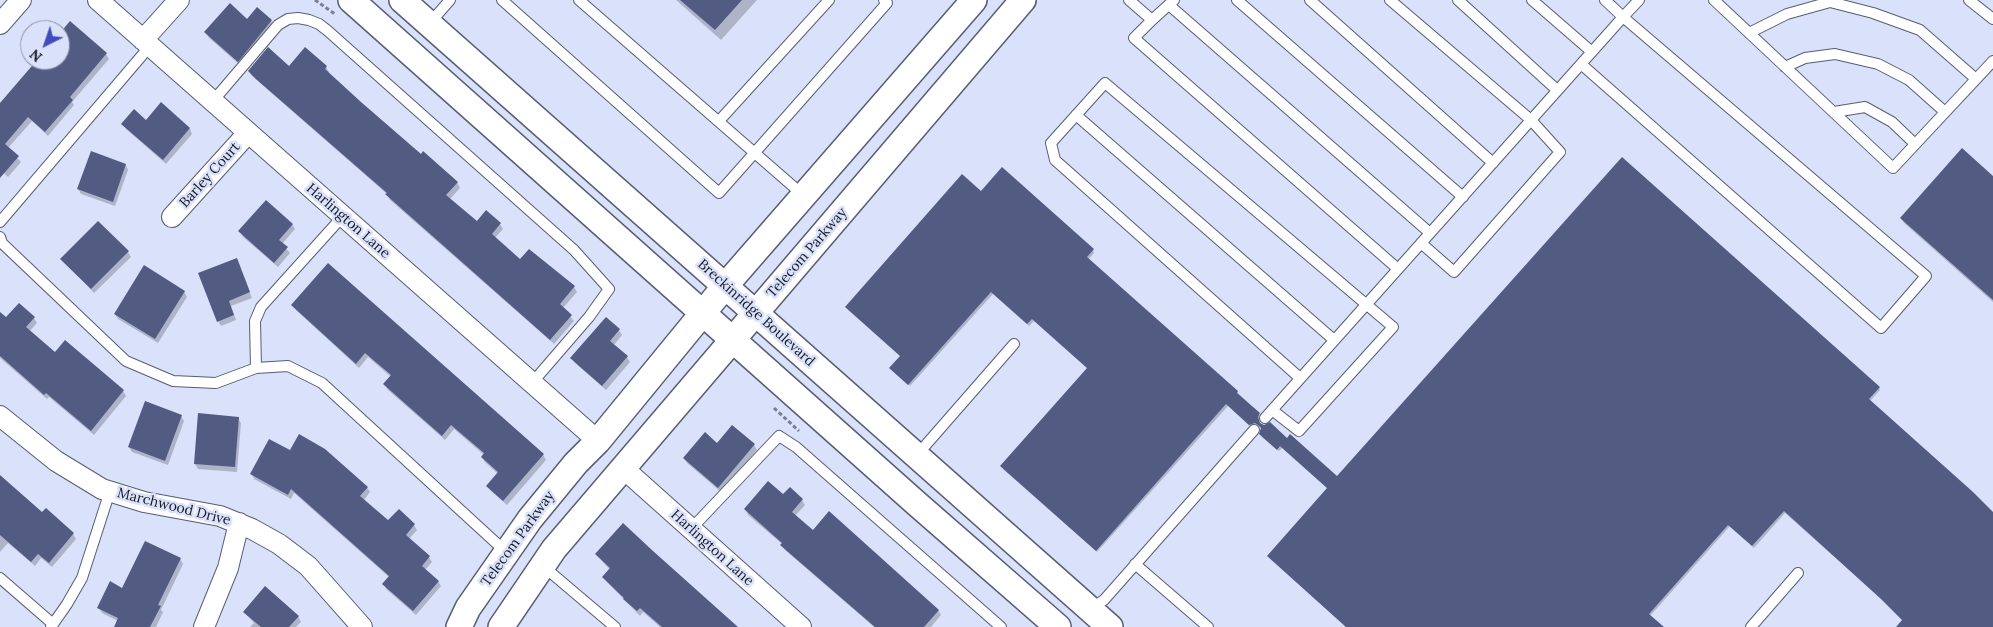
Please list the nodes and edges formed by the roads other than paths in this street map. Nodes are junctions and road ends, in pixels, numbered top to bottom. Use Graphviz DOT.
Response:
graph roads {
  1 [pos="21,0"];
  2 [pos="98,0"];
  3 [pos="179,0"];
  4 [pos="352,0"];
  5 [pos="402,0"];
  6 [pos="450,0"];
  7 [pos="502,0"];
  8 [pos="579,0"];
  9 [pos="829,0"];
  10 [pos="884,0"];
  11 [pos="974,0"];
  12 [pos="1023,0"];
  13 [pos="1129,0"];
  14 [pos="1237,0"];
  15 [pos="1310,0"];
  16 [pos="1390,0"];
  17 [pos="1458,0"];
  18 [pos="1532,0"];
  19 [pos="1605,0"];
  20 [pos="1639,0"];
  21 [pos="1714,0"];
  22 [pos="1969,0"];
  23 [pos="1172,3"];
  24 [pos="1623,17"];
  25 [pos="1152,20"];
  26 [pos="1993,20"];
  27 [pos="0,24"];
  28 [pos="429,24"];
  29 [pos="1749,33"];
  30 [pos="147,43"];
  31 [pos="1592,52"];
  32 [pos="1993,61"];
  33 [pos="1581,64"];
  34 [pos="1785,67"];
  35 [pos="1976,79"];
  36 [pos="1557,90"];
  37 [pos="213,101"];
  38 [pos="1834,112"];
  39 [pos="1945,112"];
  40 [pos="1076,115"];
  41 [pos="1531,120"];
  42 [pos="719,121"];
  43 [pos="248,133"];
  44 [pos="1915,144"];
  45 [pos="754,152"];
  46 [pos="1493,163"];
  47 [pos="804,196"];
  48 [pos="1463,196"];
  49 [pos="343,216"];
  50 [pos="172,217"];
  51 [pos="0,222"];
  52 [pos="1430,233"];
  53 [pos="0,237"];
  54 [pos="1421,243"];
  55 [pos="1398,270"];
  56 [pos="726,286"];
  57 [pos="1367,304"];
  58 [pos="704,313"];
  59 [pos="755,313"];
  60 [pos="732,339"];
  61 [pos="1334,340"];
  62 [pos="1014,344"];
  63 [pos="256,368"];
  64 [pos="1300,378"];
  65 [pos="532,383"];
  66 [pos="0,416"];
  67 [pos="1254,430"];
  68 [pos="598,441"];
  69 [pos="916,456"];
  70 [pos="623,468"];
  71 [pos="110,491"];
  72 [pos="239,524"];
  73 [pos="691,529"];
  74 [pos="506,553"];
  75 [pos="1135,564"];
  76 [pos="543,566"];
  77 [pos="1798,572"];
  78 [pos="0,578"];
  79 [pos="1082,618"];
  80 [pos="52,625"];
  81 [pos="204,627"];
  82 [pos="362,627"];
  83 [pos="459,627"];
  84 [pos="501,627"];
  85 [pos="615,627"];
  86 [pos="801,627"];
  87 [pos="1000,627"];
  88 [pos="1058,627"];
  89 [pos="1110,627"];
  90 [pos="1208,627"];
  91 [pos="1751,627"];
  1 -- 27 [label="street"];
  2 -- 30 [label="street, Harlington Lane"];
  3 -- 30 [label="street"];
  4 -- 58 [label="street"];
  5 -- 28 [label="street, Breckinridge Boulevard"];
  6 -- 28 [label="lane"];
  7 -- 45 [label="lane"];
  8 -- 42 [label="lane"];
  9 -- 42 [label="lane"];
  10 -- 45 [label="lane"];
  11 -- 47 [label="street, Telecom Parkway"];
  12 -- 59 [label="street, Telecom Parkway"];
  13 -- 25 [label="lane"];
  14 -- 48 [label="lane"];
  15 -- 46 [label="lane"];
  16 -- 41 [label="lane"];
  17 -- 36 [label="lane"];
  18 -- 31 [label="lane"];
  19 -- 24 [label="lane"];
  20 -- 24 [label="lane"];
  21 -- 29 [label="lane"];
  22 -- 26 [label="lane"];
  23 -- 25 [label="lane"];
  23 -- 52 [label="lane"];
  24 -- 31 [label="lane"];
  24 -- 33 [label="lane"];
  25 -- 55 [label="lane"];
  28 -- 56 [label="street, Breckinridge Boulevard"];
  29 -- 34 [label="lane"];
  29 -- 35 [label="lane"];
  30 -- 37 [label="street, Harlington Lane"];
  30 -- 51 [label="lane"];
  31 -- 33 [label="lane"];
  32 -- 35 [label="lane"];
  33 -- 36 [label="lane"];
  34 -- 38 [label="lane"];
  34 -- 39 [label="lane"];
  35 -- 39 [label="lane"];
  36 -- 41 [label="lane"];
  37 -- 43 [label="street, Harlington Lane"];
  37 -- 65 [label="lane"];
  38 -- 44 [label="lane"];
  38 -- 44 [label="lane"];
  39 -- 44 [label="lane"];
  40 -- 57 [label="lane"];
  40 -- 61 [label="lane"];
  40 -- 64 [label="lane"];
  41 -- 46 [label="lane"];
  41 -- 54 [label="lane"];
  42 -- 45 [label="lane"];
  43 -- 49 [label="street, Harlington Lane"];
  43 -- 50 [label="street, Barley Court"];
  45 -- 47 [label="lane"];
  46 -- 48 [label="lane"];
  47 -- 56 [label="street, Telecom Parkway"];
  48 -- 52 [label="lane"];
  49 -- 63 [label="lane"];
  49 -- 65 [label="street, Harlington Lane"];
  52 -- 54 [label="lane"];
  53 -- 63 [label="lane"];
  54 -- 55 [label="lane"];
  55 -- 57 [label="lane"];
  56 -- 58 [label="street, Telecom Parkway"];
  56 -- 59 [label="street, Breckinridge Boulevard"];
  57 -- 61 [label="lane"];
  57 -- 64 [label="lane"];
  58 -- 60 [label="street"];
  58 -- 68 [label="street, Telecom Parkway"];
  59 -- 60 [label="street, Telecom Parkway"];
  59 -- 69 [label="street, Breckinridge Boulevard"];
  60 -- 70 [label="street, Telecom Parkway"];
  60 -- 88 [label="street"];
  61 -- 64 [label="lane"];
  62 -- 69 [label="lane"];
  63 -- 74 [label="lane"];
  65 -- 68 [label="street, Harlington Lane"];
  66 -- 71 [label="street, Marchwood Drive"];
  67 -- 75 [label="lane"];
  68 -- 74 [label="street, Telecom Parkway"];
  69 -- 79 [label="street, Breckinridge Boulevard"];
  70 -- 73 [label="street, Harlington Lane"];
  70 -- 76 [label="street, Telecom Parkway"];
  71 -- 72 [label="street, Marchwood Drive"];
  71 -- 80 [label="lane"];
  72 -- 81 [label="street"];
  72 -- 82 [label="street, Marchwood Drive"];
  73 -- 86 [label="street, Harlington Lane"];
  73 -- 87 [label="lane"];
  74 -- 83 [label="street, Telecom Parkway"];
  75 -- 79 [label="lane"];
  75 -- 90 [label="lane"];
  76 -- 84 [label="street, Telecom Parkway"];
  76 -- 85 [label="lane"];
  77 -- 91 [label="lane"];
  78 -- 80 [label="lane"];
  79 -- 89 [label="street, Breckinridge Boulevard"];
}
